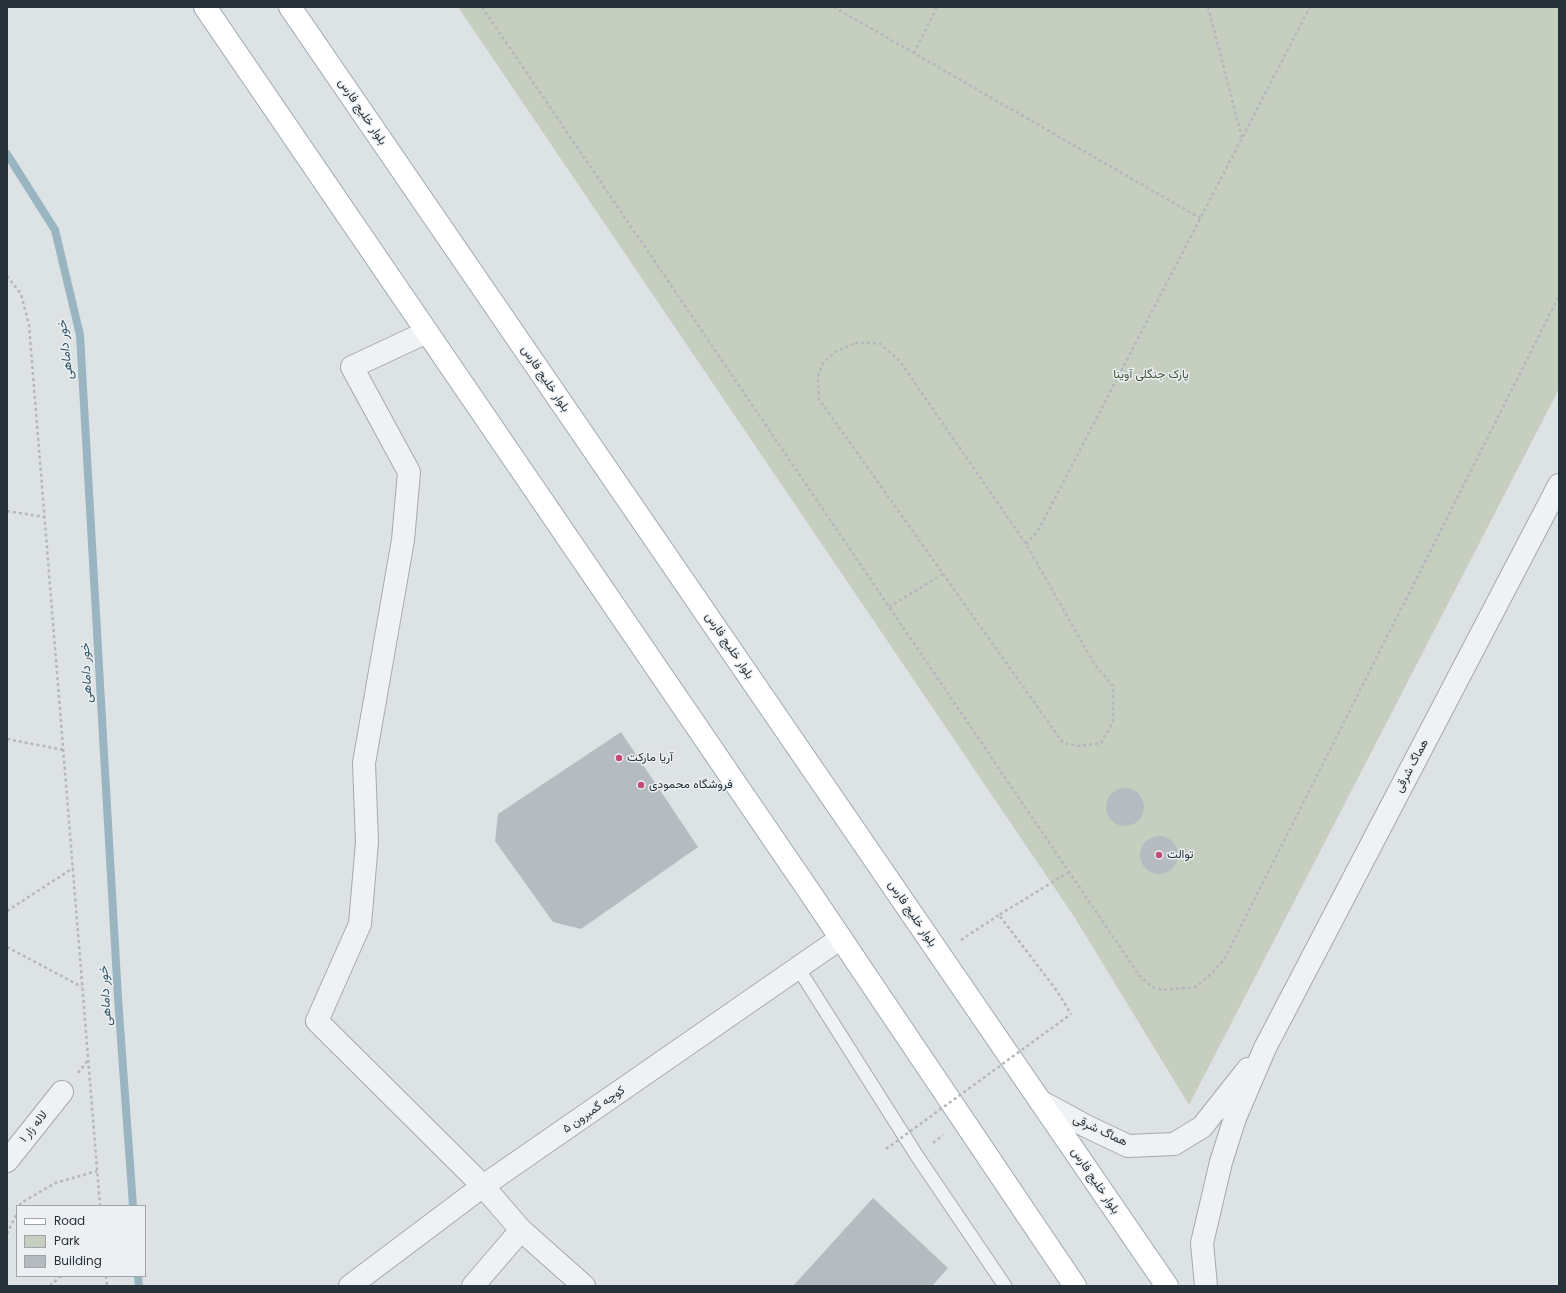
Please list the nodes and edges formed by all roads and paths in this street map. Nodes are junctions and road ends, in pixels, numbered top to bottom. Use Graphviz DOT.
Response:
graph roads {
  1 [pos="205,7"];
  2 [pos="290,7"];
  3 [pos="482,7"];
  4 [pos="834,7"];
  5 [pos="937,7"];
  6 [pos="1208,7"];
  7 [pos="1310,7"];
  8 [pos="914,53"];
  9 [pos="1242,138"];
  10 [pos="1200,218"];
  11 [pos="7,276"];
  12 [pos="1559,296"];
  13 [pos="427,332"];
  14 [pos="1559,485"];
  15 [pos="7,511"];
  16 [pos="45,517"];
  17 [pos="1026,544"];
  18 [pos="943,574"];
  19 [pos="889,607"];
  20 [pos="7,739"];
  21 [pos="64,750"];
  22 [pos="73,868"];
  23 [pos="1069,872"];
  24 [pos="7,911"];
  25 [pos="999,915"];
  26 [pos="841,938"];
  27 [pos="7,947"];
  28 [pos="940,954"];
  29 [pos="798,968"];
  30 [pos="82,988"];
  31 [pos="1265,1048"];
  32 [pos="62,1092"];
  33 [pos="1040,1101"];
  34 [pos="962,1119"];
  35 [pos="886,1149"];
  36 [pos="917,1156"];
  37 [pos="7,1161"];
  38 [pos="97,1171"];
  39 [pos="483,1186"];
  40 [pos="20,1205"];
  41 [pos="100,1205"];
  42 [pos="16,1215"];
  43 [pos="521,1230"];
  44 [pos="7,1234"];
  45 [pos="60,1277"];
  46 [pos="50,1286"];
  47 [pos="350,1286"];
  48 [pos="473,1286"];
  49 [pos="584,1286"];
  50 [pos="1005,1286"];
  51 [pos="1075,1286"];
  52 [pos="1167,1286"];
  53 [pos="1206,1286"];
  1 -- 13 [label="main road"];
  2 -- 28 [label="main road, بلوار خلیج فارس"];
  3 -- 19 [label="path"];
  4 -- 8 [label="path"];
  5 -- 8 [label="path"];
  6 -- 9 [label="path"];
  7 -- 9 [label="path"];
  8 -- 10 [label="path"];
  9 -- 10 [label="path"];
  10 -- 17 [label="path"];
  11 -- 16 [label="path"];
  12 -- 23 [label="path"];
  13 -- 26 [label="main road"];
  13 -- 39 [label="street"];
  14 -- 31 [label="street, هماگ شرقی"];
  15 -- 16 [label="path"];
  16 -- 21 [label="path"];
  17 -- 18 [label="path"];
  17 -- 18 [label="path"];
  18 -- 19 [label="path"];
  19 -- 23 [label="path"];
  20 -- 21 [label="path"];
  21 -- 22 [label="path"];
  22 -- 24 [label="path"];
  22 -- 30 [label="path"];
  23 -- 25 [label="path"];
  25 -- 28 [label="path"];
  25 -- 35 [label="path, bridge"];
  26 -- 29 [label="street, کوچه گمبرون ۵"];
  26 -- 34 [label="main road"];
  27 -- 30 [label="path"];
  28 -- 33 [label="main road, بلوار خلیج فارس"];
  29 -- 36 [label="lane"];
  29 -- 39 [label="street, کوچه گمبرون ۵"];
  30 -- 38 [label="path"];
  31 -- 33 [label="street, هماگ شرقی"];
  31 -- 53 [label="street, هماگ شرقی"];
  32 -- 37 [label="street, لاله زار ۱"];
  33 -- 52 [label="main road, بلوار خلیج فارس"];
  34 -- 36 [label="path"];
  34 -- 51 [label="main road"];
  36 -- 50 [label="lane"];
  38 -- 40 [label="path"];
  38 -- 41 [label="path"];
  39 -- 43 [label="street"];
  39 -- 47 [label="street, کوچه گمبرون ۵"];
  42 -- 44 [label="path"];
  43 -- 48 [label="street"];
  43 -- 49 [label="street"];
  45 -- 46 [label="path"];
}
